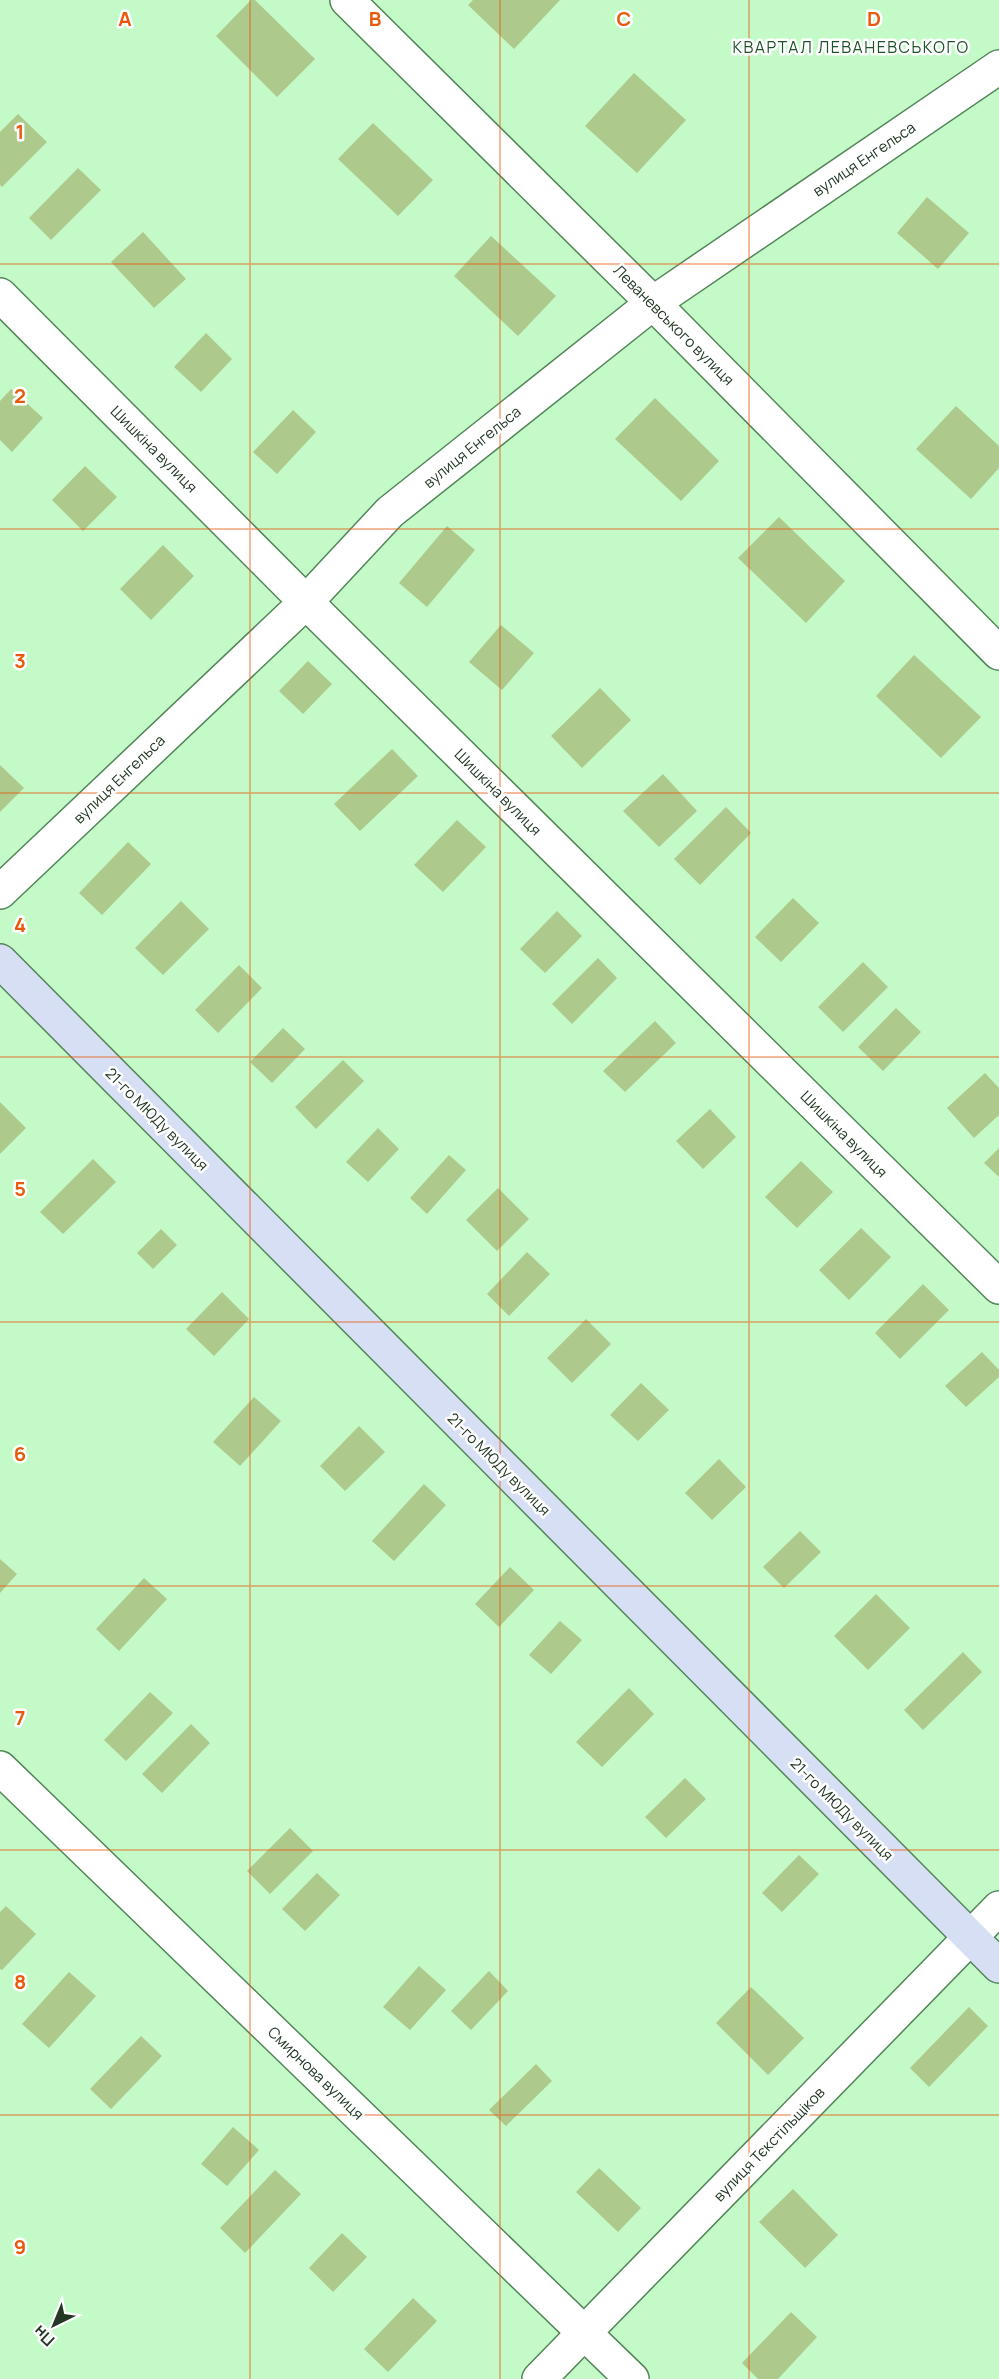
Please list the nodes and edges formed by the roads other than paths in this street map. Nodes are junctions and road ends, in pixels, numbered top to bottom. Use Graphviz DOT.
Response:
graph roads {
  1 [pos="347,0"];
  2 [pos="999,67"];
  3 [pos="0,294"];
  4 [pos="653,303"];
  5 [pos="306,602"];
  6 [pos="999,653"];
  7 [pos="0,892"];
  8 [pos="0,961"];
  9 [pos="999,1287"];
  10 [pos="0,1768"];
  11 [pos="999,1908"];
  12 [pos="969,1938"];
  13 [pos="999,1966"];
  14 [pos="585,2333"];
  15 [pos="538,2379"];
  16 [pos="632,2379"];
  1 -- 4 [label="street, Леваневського вулиця"];
  2 -- 4 [label="street, вулиця Енгельса"];
  3 -- 5 [label="street, Шишкіна вулиця"];
  4 -- 5 [label="street, вулиця Енгельса"];
  4 -- 6 [label="street, Леваневського вулиця"];
  5 -- 7 [label="street, вулиця Енгельса"];
  5 -- 9 [label="street, Шишкіна вулиця"];
  8 -- 12 [label="street, 21-го МЮДу вулиця"];
  10 -- 14 [label="street, Смирнова вулиця"];
  11 -- 12 [label="street, вулиця Тєкстільщіков"];
  12 -- 13 [label="street, 21-го МЮДу вулиця"];
  12 -- 14 [label="street, вулиця Тєкстільщіков"];
  14 -- 15 [label="street, вулиця Тєкстільщіков"];
  14 -- 16 [label="street, Смирнова вулиця"];
}
